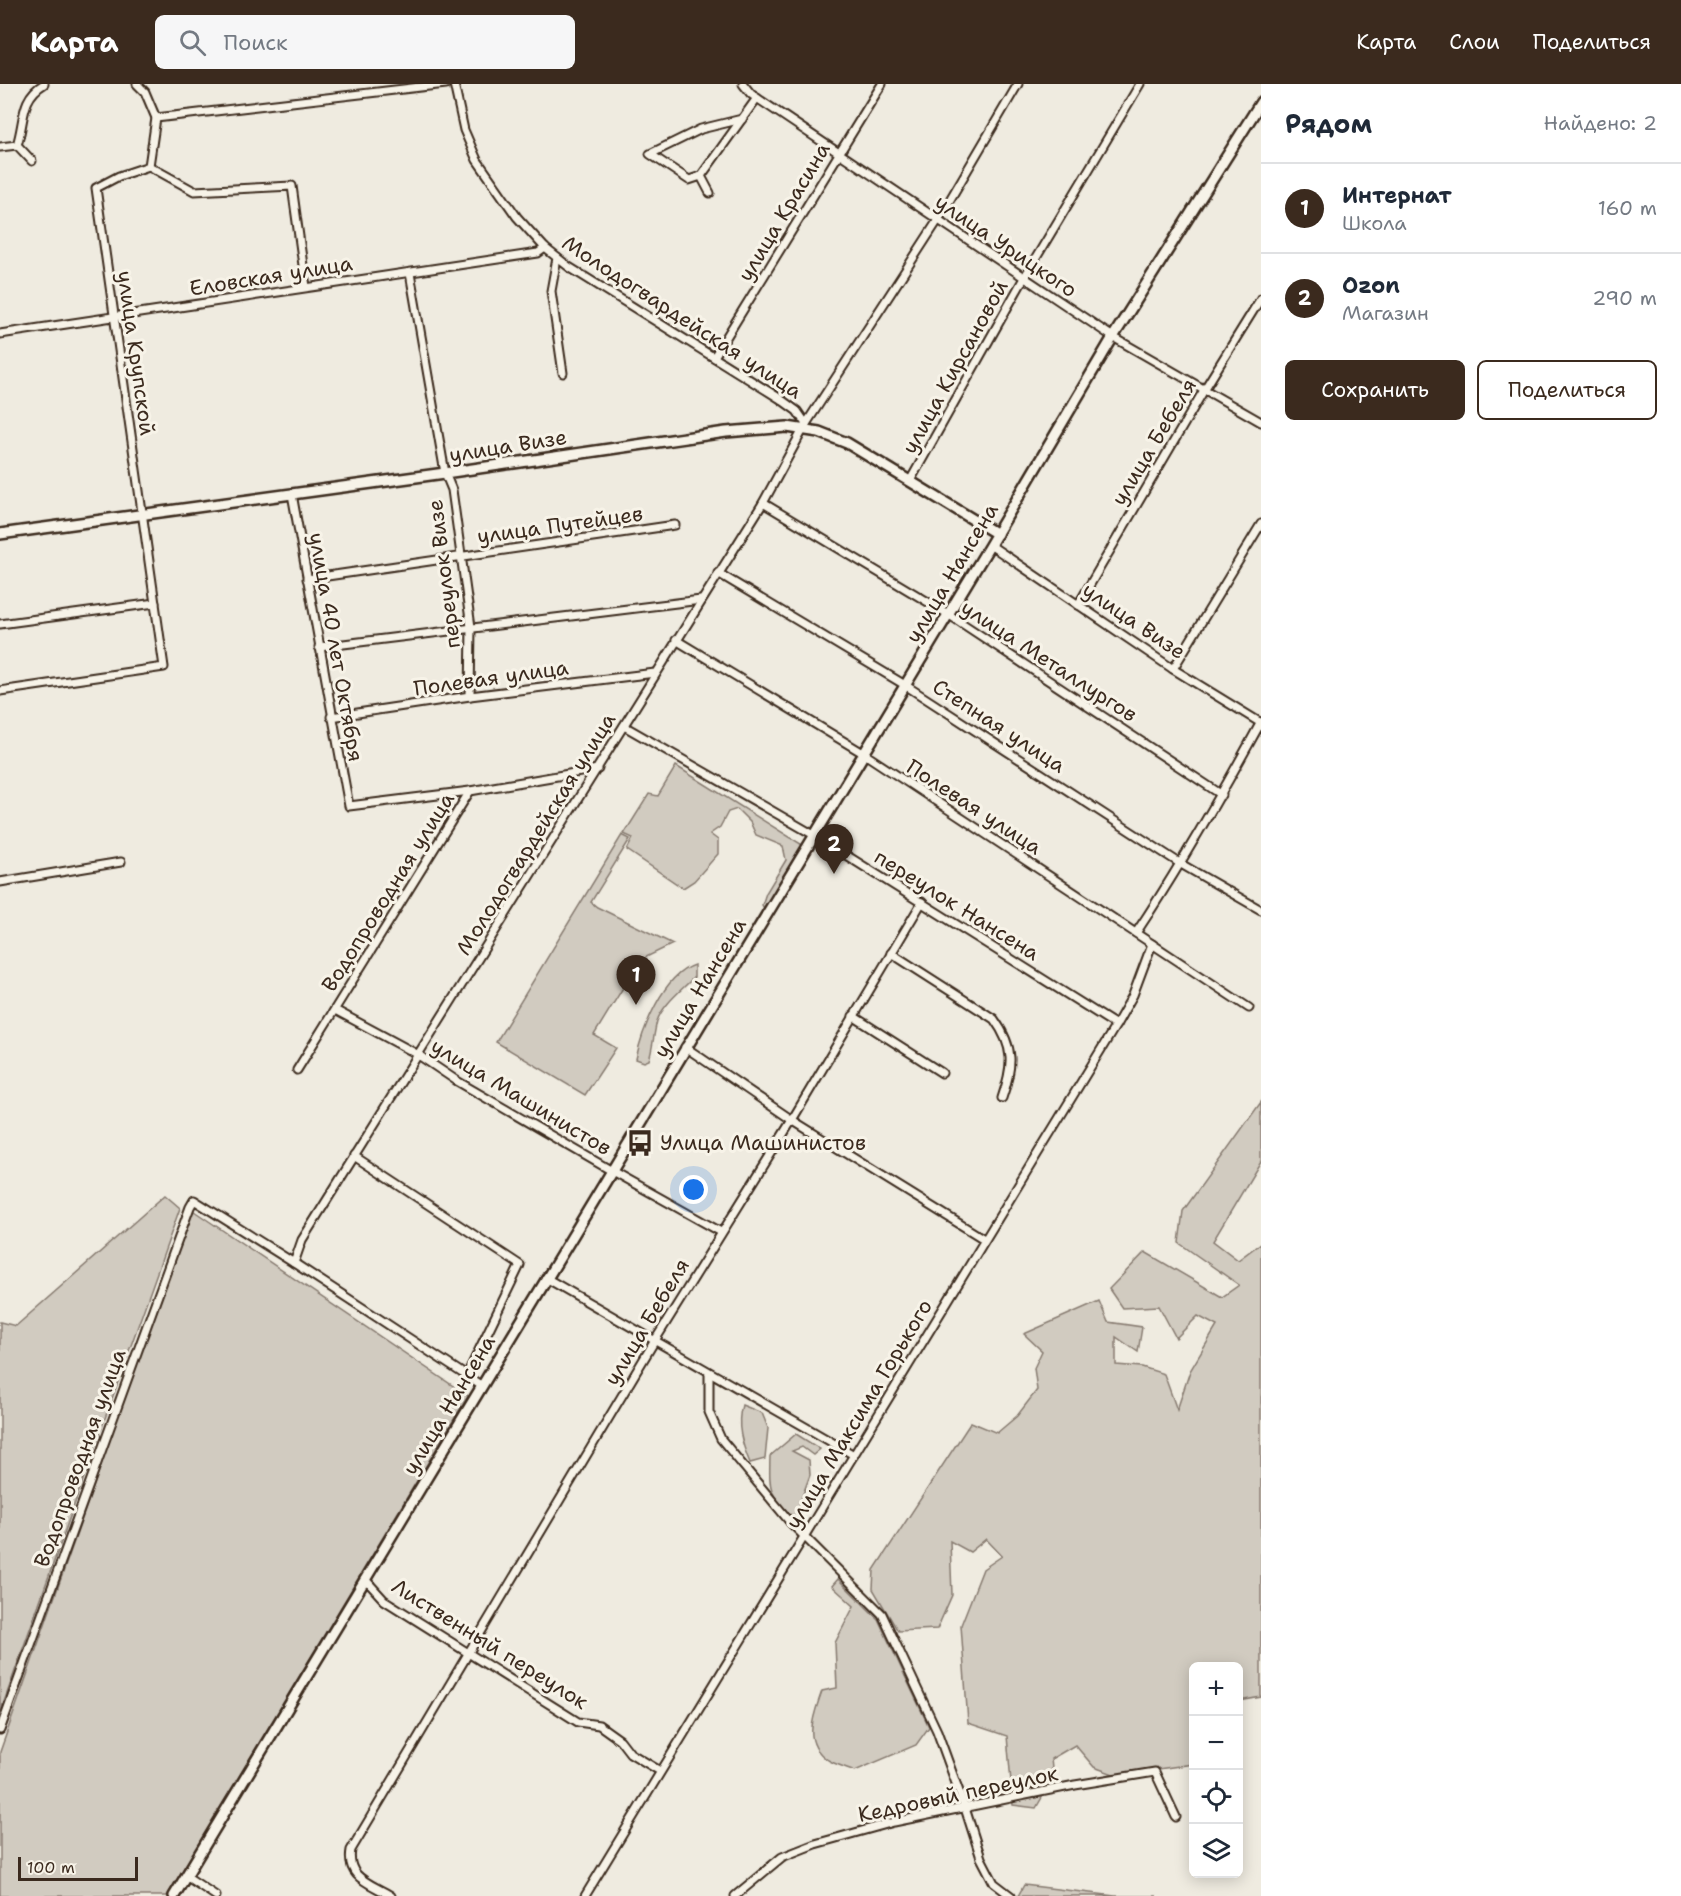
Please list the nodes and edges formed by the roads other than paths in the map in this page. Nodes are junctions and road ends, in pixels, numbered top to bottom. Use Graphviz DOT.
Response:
graph roads {
  1 [pos="44,84"];
  2 [pos="136,84"];
  3 [pos="446,84"];
  4 [pos="454,84"];
  5 [pos="743,84"];
  6 [pos="882,84"];
  7 [pos="1018,84"];
  8 [pos="1140,84"];
  9 [pos="757,98"];
  10 [pos="1259,108"];
  11 [pos="156,118"];
  12 [pos="742,119"];
  13 [pos="17,145"];
  14 [pos="0,147"];
  15 [pos="838,153"];
  16 [pos="32,161"];
  17 [pos="149,166"];
  18 [pos="701,176"];
  19 [pos="710,193"];
  20 [pos="938,220"];
  21 [pos="545,248"];
  22 [pos="557,258"];
  23 [pos="410,273"];
  24 [pos="1024,278"];
  25 [pos="306,287"];
  26 [pos="1261,298"];
  27 [pos="114,317"];
  28 [pos="0,334"];
  29 [pos="1113,337"];
  30 [pos="714,357"];
  31 [pos="563,373"];
  32 [pos="1204,390"];
  33 [pos="1261,422"];
  34 [pos="805,426"];
  35 [pos="445,473"];
  36 [pos="910,481"];
  37 [pos="292,494"];
  38 [pos="763,503"];
  39 [pos="141,514"];
  40 [pos="1261,524"];
  41 [pos="675,525"];
  42 [pos="0,534"];
  43 [pos="997,534"];
  44 [pos="990,545"];
  45 [pos="461,556"];
  46 [pos="718,573"];
  47 [pos="307,579"];
  48 [pos="701,600"];
  49 [pos="155,603"];
  50 [pos="1078,605"];
  51 [pos="948,614"];
  52 [pos="0,624"];
  53 [pos="471,627"];
  54 [pos="676,639"];
  55 [pos="319,647"];
  56 [pos="1173,669"];
  57 [pos="655,673"];
  58 [pos="905,685"];
  59 [pos="0,691"];
  60 [pos="470,696"];
  61 [pos="331,717"];
  62 [pos="1261,723"];
  63 [pos="624,726"];
  64 [pos="863,753"];
  65 [pos="598,769"];
  66 [pos="470,791"];
  67 [pos="1222,795"];
  68 [pos="814,835"];
  69 [pos="121,862"];
  70 [pos="1181,864"];
  71 [pos="0,882"];
  72 [pos="922,902"];
  73 [pos="1261,910"];
  74 [pos="1136,933"];
  75 [pos="1152,944"];
  76 [pos="891,953"];
  77 [pos="1249,1008"];
  78 [pos="335,1010"];
  79 [pos="853,1016"];
  80 [pos="1116,1025"];
  81 [pos="685,1047"];
  82 [pos="417,1054"];
  83 [pos="297,1070"];
  84 [pos="942,1073"];
  85 [pos="1002,1098"];
  86 [pos="792,1120"];
  87 [pos="354,1156"];
  88 [pos="612,1171"];
  89 [pos="722,1232"];
  90 [pos="984,1239"];
  91 [pos="294,1263"];
  92 [pos="546,1278"];
  93 [pos="654,1342"];
  94 [pos="709,1373"];
  95 [pos="467,1375"];
  96 [pos="482,1386"];
  97 [pos="854,1455"];
  98 [pos="804,1537"];
  99 [pos="365,1579"];
  100 [pos="468,1653"];
  101 [pos="0,1730"];
  102 [pos="660,1772"];
  103 [pos="965,1808"];
  104 [pos="1176,1817"];
  105 [pos="186,1876"];
  106 [pos="174,1896"];
  107 [pos="216,1896"];
  108 [pos="391,1896"];
  109 [pos="585,1896"];
  110 [pos="735,1896"];
  111 [pos="1011,1896"];
  1 -- 13 [label="street"];
  2 -- 11 [label="street"];
  3 -- 11 [label="street"];
  4 -- 21 [label="street, Молодогвардейская улица"];
  5 -- 9 [label="street, улица Урицкого"];
  6 -- 15 [label="street, улица Красина"];
  7 -- 20 [label="street, Молодогвардейская улица"];
  8 -- 24 [label="street, улица Кирсановой"];
  9 -- 12 [label="street"];
  9 -- 15 [label="street, улица Урицкого"];
  10 -- 29 [label="main road, улица Нансена"];
  11 -- 17 [label="street"];
  12 -- 18 [label="street"];
  12 -- 18 [label="street"];
  13 -- 14 [label="street"];
  13 -- 16 [label="street"];
  15 -- 20 [label="street, улица Урицкого"];
  15 -- 30 [label="street, улица Красина"];
  17 -- 25 [label="street"];
  17 -- 27 [label="street, улица Крупской"];
  18 -- 19 [label="street"];
  20 -- 24 [label="street, улица Урицкого"];
  20 -- 34 [label="street, Молодогвардейская улица"];
  21 -- 22 [label="street, Молодогвардейская улица"];
  21 -- 23 [label="street, Еловская улица"];
  22 -- 30 [label="street, Молодогвардейская улица"];
  22 -- 31 [label="street"];
  23 -- 25 [label="street, Еловская улица"];
  23 -- 35 [label="street, переулок Визе"];
  24 -- 29 [label="street, улица Урицкого"];
  24 -- 36 [label="street, улица Кирсановой"];
  25 -- 27 [label="street, Еловская улица"];
  26 -- 32 [label="street, улица Бебеля"];
  27 -- 28 [label="street, Еловская улица"];
  27 -- 39 [label="street, улица Крупской"];
  29 -- 32 [label="street, улица Урицкого"];
  29 -- 43 [label="main road, улица Нансена"];
  30 -- 34 [label="street, Молодогвардейская улица"];
  32 -- 33 [label="street, улица Урицкого"];
  32 -- 50 [label="street, улица Бебеля"];
  34 -- 35 [label="main road, улица Визе"];
  34 -- 36 [label="main road, улица Визе"];
  34 -- 38 [label="street, Молодогвардейская улица"];
  35 -- 37 [label="main road, улица Визе"];
  35 -- 45 [label="street, переулок Визе"];
  36 -- 43 [label="main road, улица Визе"];
  37 -- 39 [label="main road, улица Визе"];
  37 -- 47 [label="street, улица 40 лет Октября"];
  38 -- 46 [label="street, Молодогвардейская улица"];
  38 -- 51 [label="street, улица Металлургов"];
  39 -- 42 [label="main road, улица Визе"];
  39 -- 49 [label="street, улица Крупской"];
  40 -- 56 [label="street"];
  41 -- 45 [label="street, улица Путейцев"];
  43 -- 44 [label="main road, улица Нансена"];
  44 -- 50 [label="street, улица Визе"];
  44 -- 51 [label="main road, улица Нансена"];
  45 -- 47 [label="street, улица Путейцев"];
  45 -- 53 [label="street, переулок Визе"];
  46 -- 48 [label="street, Молодогвардейская улица"];
  46 -- 58 [label="street, Степная улица"];
  47 -- 55 [label="street, улица 40 лет Октября"];
  48 -- 53 [label="street"];
  48 -- 54 [label="street, Молодогвардейская улица"];
  49 -- 52 [label="street"];
  49 -- 59 [label="street, улица Крупской"];
  50 -- 56 [label="street, улица Визе"];
  51 -- 58 [label="main road, улица Нансена"];
  51 -- 67 [label="street, улица Металлургов"];
  53 -- 55 [label="street"];
  53 -- 60 [label="street, переулок Визе"];
  54 -- 57 [label="street, Молодогвардейская улица"];
  54 -- 64 [label="street, Полевая улица"];
  55 -- 61 [label="street, улица 40 лет Октября"];
  56 -- 62 [label="street, улица Визе"];
  57 -- 60 [label="street, Полевая улица"];
  57 -- 63 [label="street, Молодогвардейская улица"];
  58 -- 64 [label="main road, улица Нансена"];
  58 -- 70 [label="street, Степная улица"];
  60 -- 61 [label="street, Полевая улица"];
  61 -- 66 [label="street, улица 40 лет Октября"];
  62 -- 67 [label="street"];
  63 -- 65 [label="street, Молодогвардейская улица"];
  63 -- 68 [label="street, переулок Нансена"];
  64 -- 68 [label="main road, улица Нансена"];
  64 -- 74 [label="street, Полевая улица"];
  65 -- 66 [label="street"];
  65 -- 82 [label="street, Молодогвардейская улица"];
  66 -- 78 [label="street, Водопроводная улица"];
  67 -- 70 [label="street"];
  68 -- 72 [label="street, переулок Нансена"];
  68 -- 81 [label="main road, улица Нансена"];
  69 -- 71 [label="street"];
  70 -- 73 [label="street, Степная улица"];
  70 -- 74 [label="street"];
  72 -- 76 [label="street, улица Бебеля"];
  72 -- 80 [label="street, переулок Нансена"];
  74 -- 75 [label="street, Полевая улица"];
  75 -- 77 [label="street, Полевая улица"];
  75 -- 80 [label="street, улица Максима Горького"];
  76 -- 79 [label="street, улица Бебеля"];
  76 -- 85 [label="street"];
  78 -- 82 [label="street, улица Машинистов"];
  78 -- 83 [label="street, Водопроводная улица"];
  79 -- 84 [label="street"];
  79 -- 86 [label="street, улица Бебеля"];
  80 -- 90 [label="street, улица Максима Горького"];
  81 -- 86 [label="street"];
  81 -- 88 [label="main road, улица Нансена"];
  82 -- 87 [label="street, Молодогвардейская улица"];
  82 -- 88 [label="street, улица Машинистов"];
  86 -- 89 [label="street, улица Бебеля"];
  86 -- 90 [label="street"];
  87 -- 91 [label="street, Молодогвардейская улица"];
  87 -- 95 [label="street"];
  88 -- 89 [label="street, улица Машинистов"];
  88 -- 92 [label="main road, улица Нансена"];
  89 -- 93 [label="street, улица Бебеля"];
  90 -- 97 [label="street, улица Максима Горького"];
  91 -- 95 [label="street"];
  91 -- 101 [label="street, Водопроводная улица"];
  92 -- 93 [label="street"];
  92 -- 96 [label="main road, улица Нансена"];
  93 -- 94 [label="street"];
  93 -- 100 [label="street, улица Бебеля"];
  94 -- 97 [label="street"];
  94 -- 98 [label="street"];
  95 -- 96 [label="street"];
  96 -- 99 [label="main road, улица Нансена"];
  97 -- 98 [label="street, улица Максима Горького"];
  98 -- 102 [label="street, улица Максима Горького"];
  98 -- 103 [label="street"];
  99 -- 100 [label="street, Лиственный переулок"];
  99 -- 105 [label="main road, улица Нансена"];
  100 -- 102 [label="street, Лиственный переулок"];
  100 -- 108 [label="street, улица Бебеля"];
  102 -- 109 [label="street, улица Максима Горького"];
  103 -- 104 [label="street, Кедровый переулок"];
  103 -- 110 [label="street, Кедровый переулок"];
  103 -- 111 [label="street"];
  105 -- 106 [label="main road, улица Нансена"];
  105 -- 107 [label="street"];
}
